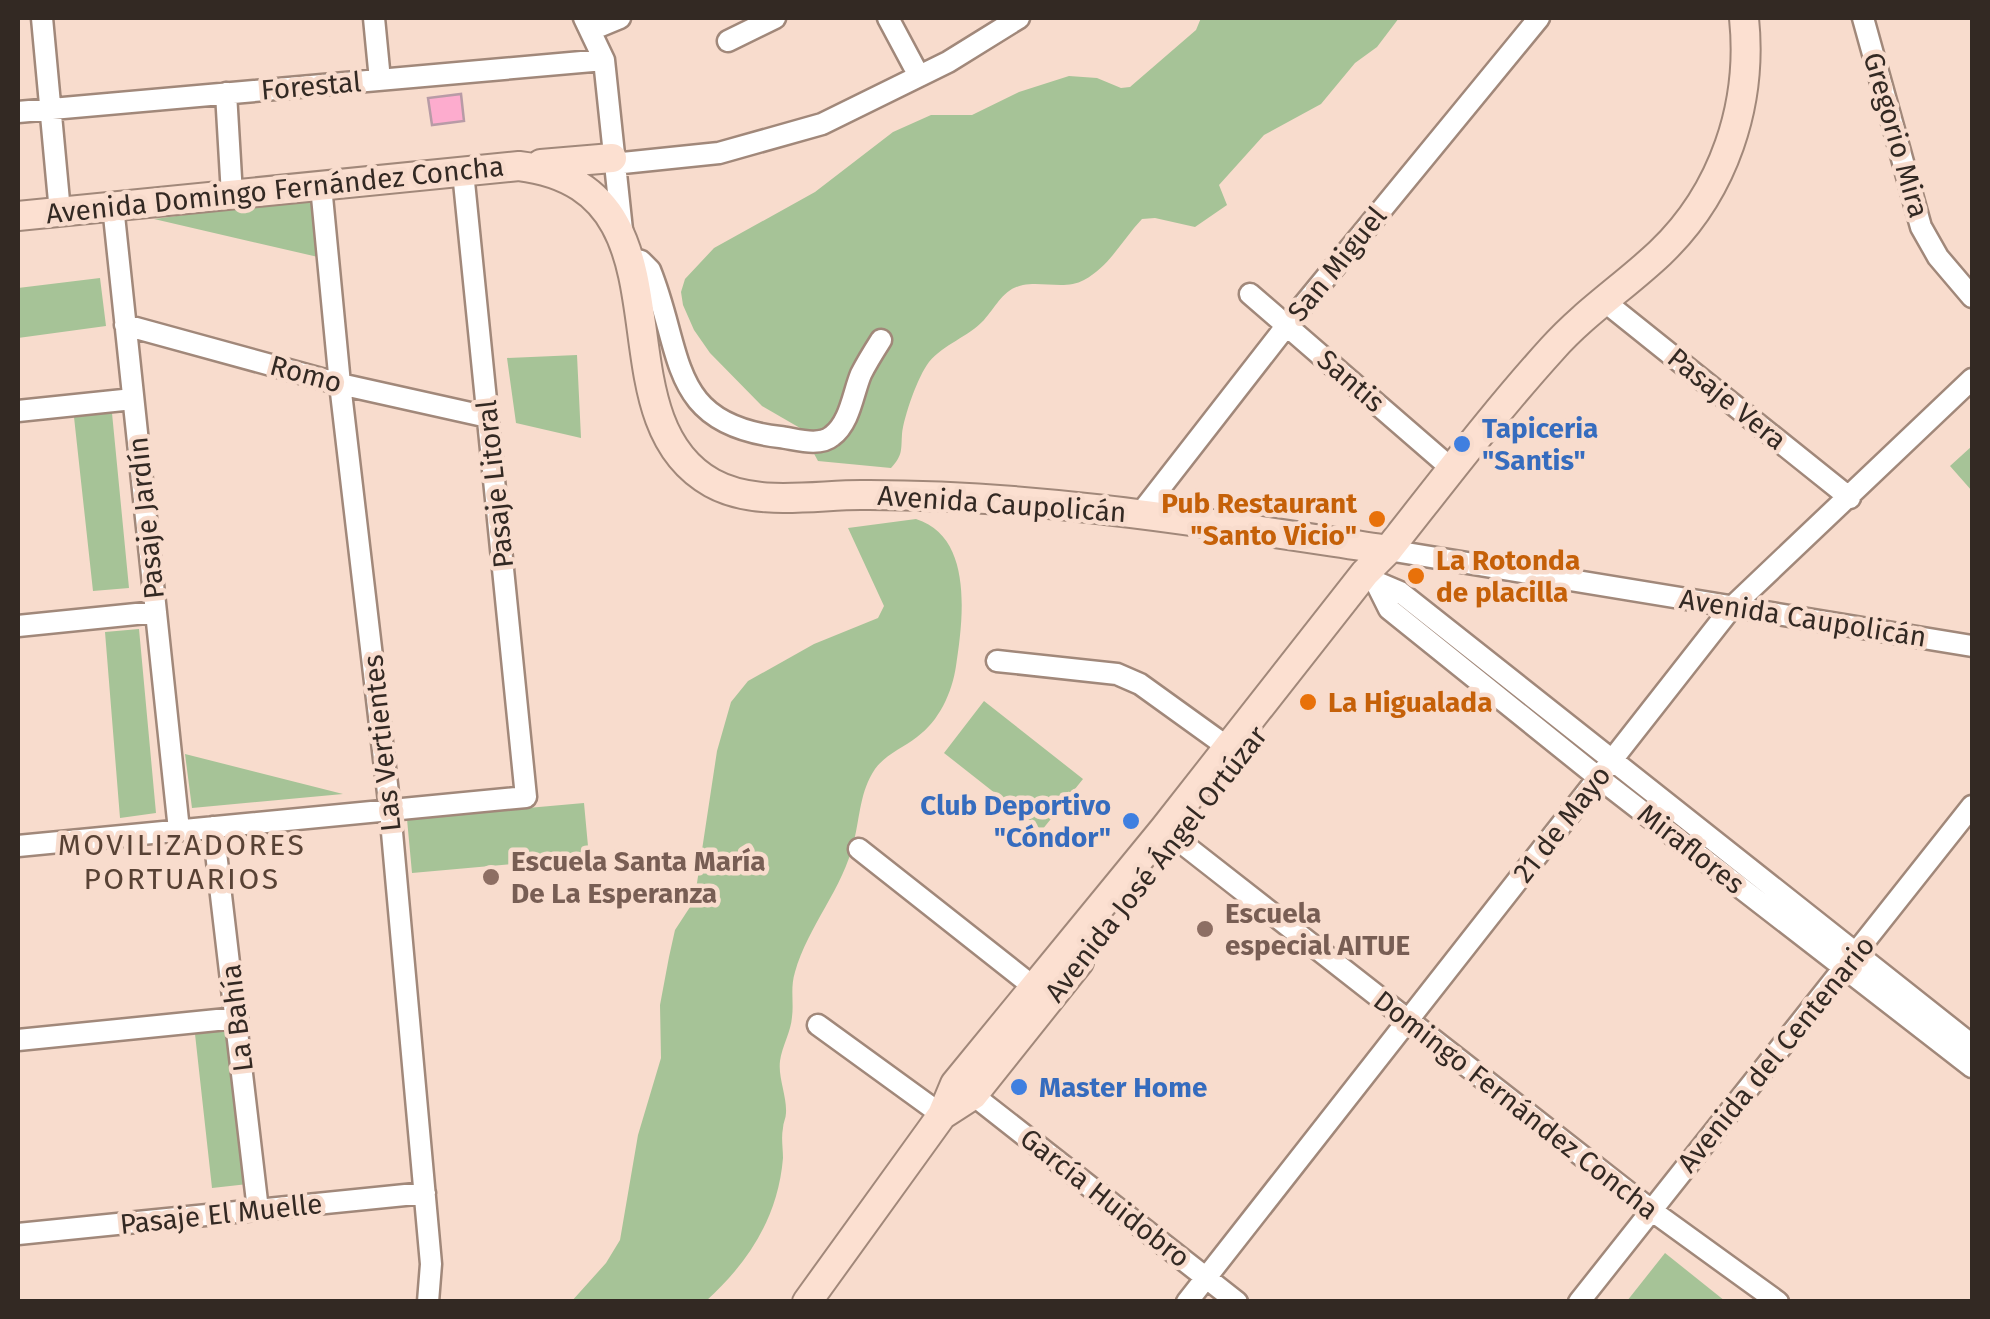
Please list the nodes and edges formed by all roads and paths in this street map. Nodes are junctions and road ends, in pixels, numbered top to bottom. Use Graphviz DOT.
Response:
graph roads {
  1 [pos="42,18"];
  2 [pos="374,18"];
  3 [pos="620,18"];
  4 [pos="775,18"];
  5 [pos="888,18"];
  6 [pos="1019,18"];
  7 [pos="1539,18"];
  8 [pos="1744,18"];
  9 [pos="1863,18"];
  10 [pos="587,24"];
  11 [pos="728,41"];
  12 [pos="604,60"];
  13 [pos="919,76"];
  14 [pos="380,80"];
  15 [pos="226,93"];
  16 [pos="50,108"];
  17 [pos="18,112"];
  18 [pos="612,161"];
  19 [pos="519,166"];
  20 [pos="463,172"];
  21 [pos="321,186"];
  22 [pos="232,195"];
  23 [pos="112,206"];
  24 [pos="60,212"];
  25 [pos="18,216"];
  26 [pos="626,248"];
  27 [pos="1250,294"];
  28 [pos="1972,297"];
  29 [pos="1604,300"];
  30 [pos="125,325"];
  31 [pos="1287,325"];
  32 [pos="881,340"];
  33 [pos="1972,379"];
  34 [pos="340,384"];
  35 [pos="133,399"];
  36 [pos="18,411"];
  37 [pos="488,417"];
  38 [pos="1452,469"];
  39 [pos="1850,498"];
  40 [pos="1140,514"];
  41 [pos="1388,550"];
  42 [pos="1370,577"];
  43 [pos="1732,607"];
  44 [pos="156,612"];
  45 [pos="18,626"];
  46 [pos="1972,646"];
  47 [pos="997,661"];
  48 [pos="1233,752"];
  49 [pos="1614,758"];
  50 [pos="1599,778"];
  51 [pos="1972,806"];
  52 [pos="390,810"];
  53 [pos="213,827"];
  54 [pos="180,830"];
  55 [pos="1170,834"];
  56 [pos="18,846"];
  57 [pos="859,848"];
  58 [pos="1850,962"];
  59 [pos="1042,993"];
  60 [pos="237,1018"];
  61 [pos="1408,1022"];
  62 [pos="818,1026"];
  63 [pos="18,1040"];
  64 [pos="1972,1045"];
  65 [pos="1972,1066"];
  66 [pos="973,1095"];
  67 [pos="942,1115"];
  68 [pos="425,1193"];
  69 [pos="258,1210"];
  70 [pos="1651,1210"];
  71 [pos="18,1234"];
  72 [pos="1206,1277"];
  73 [pos="428,1302"];
  74 [pos="806,1302"];
  75 [pos="1187,1302"];
  76 [pos="1237,1302"];
  77 [pos="1579,1302"];
  78 [pos="1778,1302"];
  1 -- 16 [label="street"];
  2 -- 14 [label="street"];
  3 -- 10 [label="street"];
  4 -- 11 [label="street"];
  5 -- 13 [label="street"];
  6 -- 13 [label="street"];
  7 -- 31 [label="street, San Miguel"];
  8 -- 29 [label="main road, Avenida José Ángel Ortúzar"];
  9 -- 28 [label="street, Gregorio Mira"];
  10 -- 12 [label="street"];
  12 -- 14 [label="street, Forestal"];
  12 -- 18 [label="street"];
  13 -- 18 [label="street"];
  14 -- 15 [label="street, Forestal"];
  15 -- 16 [label="street, Forestal"];
  15 -- 22 [label="street"];
  16 -- 17 [label="street, Forestal"];
  16 -- 24 [label="street"];
  18 -- 19 [label="main road"];
  18 -- 26 [label="street"];
  19 -- 20 [label="main road, Avenida Domingo Fernández Concha"];
  19 -- 26 [label="main road, Avenida Domingo Fernández Concha"];
  20 -- 21 [label="main road, Avenida Domingo Fernández Concha"];
  20 -- 37 [label="street, Pasaje Litoral"];
  21 -- 22 [label="main road, Avenida Domingo Fernández Concha"];
  21 -- 34 [label="street, Las Vertientes"];
  22 -- 23 [label="main road, Avenida Domingo Fernández Concha"];
  23 -- 24 [label="main road, Avenida Domingo Fernández Concha"];
  23 -- 30 [label="street, Pasaje Jardín"];
  24 -- 25 [label="main road, Avenida Domingo Fernández Concha"];
  26 -- 32 [label="street"];
  26 -- 40 [label="main road, Avenida Caupolicán"];
  27 -- 31 [label="street, Santis"];
  29 -- 38 [label="main road, Avenida José Ángel Ortúzar"];
  29 -- 39 [label="street, Pasaje Vera"];
  30 -- 34 [label="street, Romo"];
  30 -- 35 [label="street, Pasaje Jardín"];
  31 -- 38 [label="street, Santis"];
  31 -- 40 [label="street, San Miguel"];
  33 -- 39 [label="street, 21 de Mayo"];
  34 -- 37 [label="street, Romo"];
  34 -- 52 [label="street, Las Vertientes"];
  35 -- 36 [label="street"];
  35 -- 44 [label="street, Pasaje Jardín"];
  37 -- 52 [label="street, Pasaje Litoral"];
  38 -- 41 [label="main road, Avenida José Ángel Ortúzar"];
  39 -- 43 [label="street, 21 de Mayo"];
  40 -- 41 [label="main road, Avenida Caupolicán"];
  41 -- 42 [label="main road, Avenida José Ángel Ortúzar"];
  41 -- 43 [label="street, Avenida Caupolicán"];
  42 -- 48 [label="main road, Avenida José Ángel Ortúzar"];
  42 -- 49 [label="street, Miraflores"];
  42 -- 50 [label="street, Miraflores"];
  43 -- 46 [label="street, Avenida Caupolicán"];
  43 -- 49 [label="street, 21 de Mayo"];
  44 -- 45 [label="street"];
  44 -- 54 [label="street, Pasaje Jardín"];
  47 -- 48 [label="street"];
  48 -- 55 [label="main road, Avenida José Ángel Ortúzar"];
  49 -- 50 [label="street, 21 de Mayo"];
  49 -- 58 [label="street, Miraflores"];
  50 -- 58 [label="street, Miraflores"];
  50 -- 61 [label="street, 21 de Mayo"];
  51 -- 58 [label="street, Avenida del Centenario"];
  52 -- 53 [label="street"];
  52 -- 68 [label="street, Las Vertientes"];
  53 -- 54 [label="street"];
  53 -- 60 [label="street, La Bahía"];
  54 -- 56 [label="street"];
  55 -- 59 [label="main road, Avenida José Ángel Ortúzar"];
  55 -- 61 [label="street, Domingo Fernández Concha"];
  57 -- 59 [label="street"];
  58 -- 64 [label="street, Miraflores"];
  58 -- 65 [label="street, Miraflores"];
  58 -- 70 [label="street, Avenida del Centenario"];
  59 -- 66 [label="main road, Avenida José Ángel Ortúzar"];
  59 -- 67 [label="main road, Avenida José Ángel Ortúzar"];
  60 -- 63 [label="street"];
  60 -- 69 [label="street, La Bahía"];
  61 -- 70 [label="street, Domingo Fernández Concha"];
  61 -- 72 [label="street, 21 de Mayo"];
  62 -- 67 [label="street"];
  66 -- 67 [label="main road, Avenida José Ángel Ortúzar"];
  66 -- 72 [label="street, García Huidobro"];
  67 -- 74 [label="main road, Avenida José Ángel Ortúzar"];
  68 -- 69 [label="street, Pasaje El Muelle"];
  68 -- 73 [label="street, Las Vertientes"];
  69 -- 71 [label="street, Pasaje El Muelle"];
  70 -- 77 [label="street, Avenida del Centenario"];
  70 -- 78 [label="street, Domingo Fernández Concha"];
  72 -- 75 [label="street, 21 de Mayo"];
  72 -- 76 [label="street, García Huidobro"];
}
